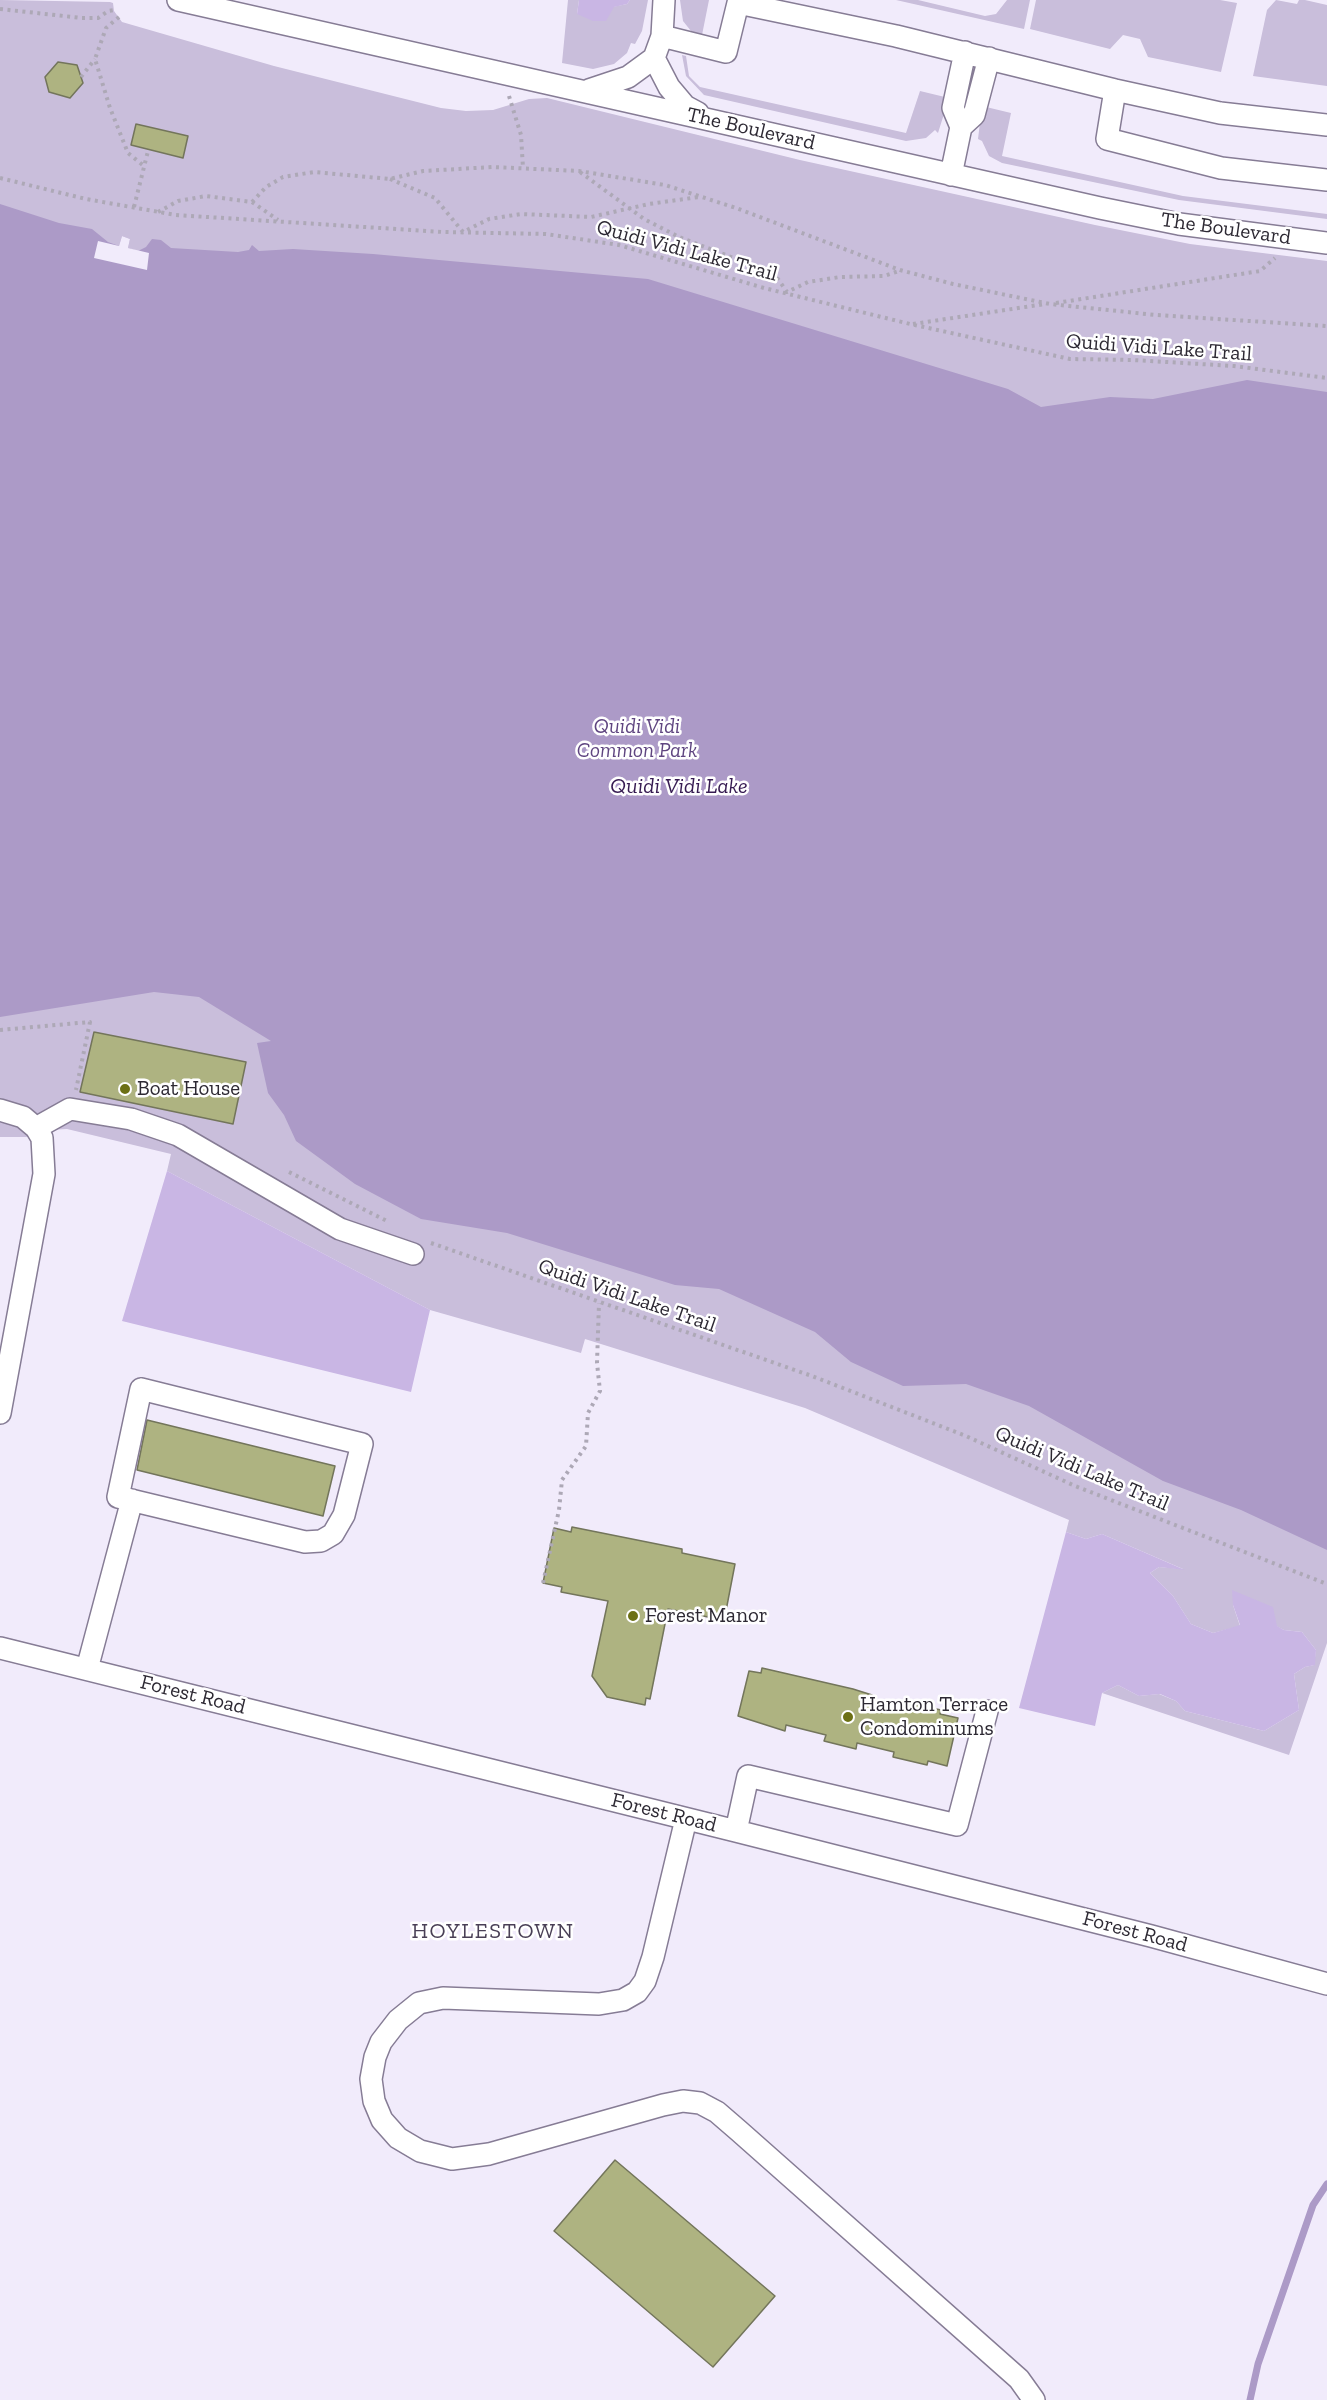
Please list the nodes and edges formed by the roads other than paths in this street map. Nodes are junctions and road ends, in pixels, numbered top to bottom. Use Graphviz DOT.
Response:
graph roads {
  1 [pos="178,0"];
  2 [pos="664,0"];
  3 [pos="662,36"];
  4 [pos="965,52"];
  5 [pos="654,58"];
  6 [pos="989,58"];
  7 [pos="1115,90"];
  8 [pos="587,91"];
  9 [pos="712,121"];
  10 [pos="1327,125"];
  11 [pos="961,127"];
  12 [pos="951,175"];
  13 [pos="1327,180"];
  14 [pos="1327,243"];
  15 [pos="0,1110"];
  16 [pos="36,1128"];
  17 [pos="417,1246"];
  18 [pos="0,1413"];
  19 [pos="132,1500"];
  20 [pos="0,1648"];
  21 [pos="87,1669"];
  22 [pos="987,1711"];
  23 [pos="686,1819"];
  24 [pos="736,1831"];
  25 [pos="1327,1984"];
  26 [pos="1034,2400"];
  1 -- 8 [label="street, The Boulevard"];
  2 -- 3 [label="street"];
  3 -- 4 [label="street"];
  3 -- 5 [label="street"];
  4 -- 6 [label="street"];
  4 -- 11 [label="street"];
  5 -- 8 [label="street"];
  5 -- 9 [label="street"];
  6 -- 7 [label="street"];
  6 -- 11 [label="street"];
  7 -- 10 [label="street"];
  7 -- 13 [label="street"];
  8 -- 9 [label="street, The Boulevard"];
  9 -- 12 [label="street, The Boulevard"];
  11 -- 12 [label="street"];
  12 -- 14 [label="street, The Boulevard"];
  15 -- 16 [label="street"];
  16 -- 17 [label="street"];
  16 -- 18 [label="street"];
  19 -- 19 [label="street"];
  19 -- 21 [label="street"];
  20 -- 21 [label="street, Forest Road"];
  21 -- 23 [label="street, Forest Road"];
  22 -- 24 [label="street"];
  23 -- 24 [label="street, Forest Road"];
  23 -- 26 [label="street"];
  24 -- 25 [label="street, Forest Road"];
}
